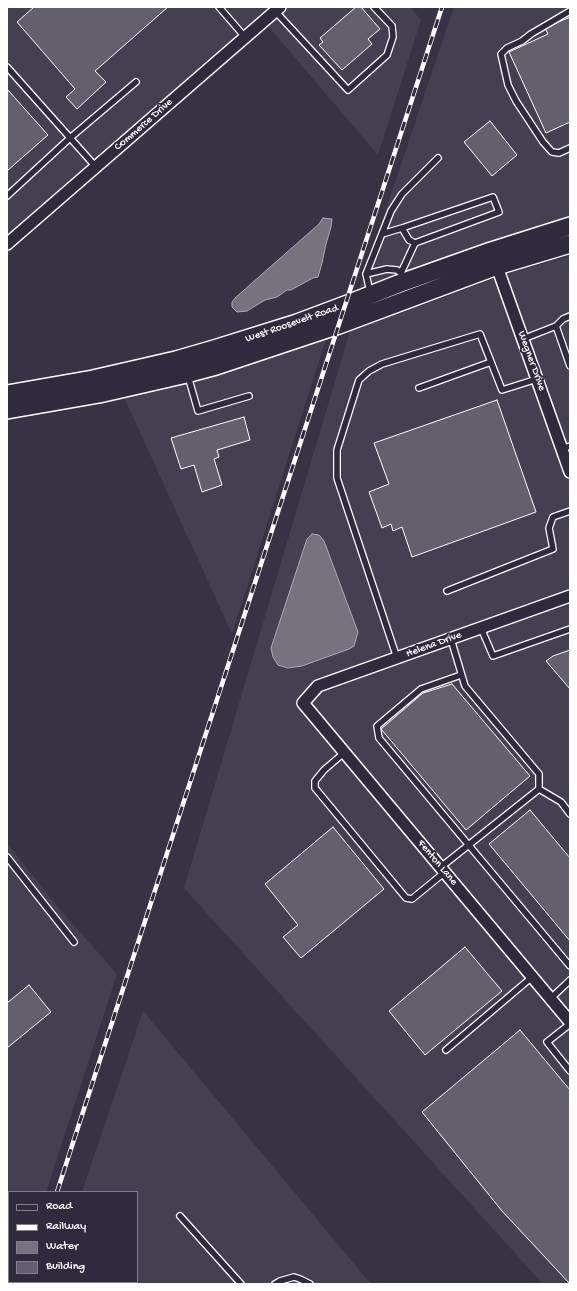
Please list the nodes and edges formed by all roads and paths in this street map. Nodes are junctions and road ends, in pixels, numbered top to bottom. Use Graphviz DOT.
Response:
graph roads {
  1 [pos="219,7"];
  2 [pos="374,7"];
  3 [pos="278,9"];
  4 [pos="570,12"];
  5 [pos="246,38"];
  6 [pos="7,67"];
  7 [pos="136,82"];
  8 [pos="70,138"];
  9 [pos="570,148"];
  10 [pos="438,158"];
  11 [pos="96,167"];
  12 [pos="7,196"];
  13 [pos="570,226"];
  14 [pos="402,228"];
  15 [pos="382,234"];
  16 [pos="415,243"];
  17 [pos="7,244"];
  18 [pos="570,244"];
  19 [pos="494,258"];
  20 [pos="366,274"];
  21 [pos="403,277"];
  22 [pos="371,295"];
  23 [pos="570,316"];
  24 [pos="556,326"];
  25 [pos="523,340"];
  26 [pos="491,362"];
  27 [pos="570,366"];
  28 [pos="187,374"];
  29 [pos="537,378"];
  30 [pos="419,388"];
  31 [pos="7,394"];
  32 [pos="249,396"];
  33 [pos="7,410"];
  34 [pos="566,448"];
  35 [pos="570,472"];
  36 [pos="570,511"];
  37 [pos="447,591"];
  38 [pos="570,596"];
  39 [pos="481,628"];
  40 [pos="570,629"];
  41 [pos="451,639"];
  42 [pos="397,658"];
  43 [pos="461,675"];
  44 [pos="303,703"];
  45 [pos="345,752"];
  46 [pos="539,790"];
  47 [pos="570,814"];
  48 [pos="469,846"];
  49 [pos="7,857"];
  50 [pos="443,870"];
  51 [pos="74,942"];
  52 [pos="570,966"];
  53 [pos="532,977"];
  54 [pos="570,980"];
  55 [pos="550,999"];
  56 [pos="570,1023"];
  57 [pos="446,1050"];
  58 [pos="570,1071"];
  59 [pos="180,1216"];
  60 [pos="241,1284"];
  61 [pos="275,1284"];
  62 [pos="310,1284"];
  1 -- 5 [label="lane"];
  2 -- 3 [label="lane"];
  3 -- 5 [label="street, Commerce Drive"];
  4 -- 9 [label="lane"];
  5 -- 11 [label="street, Commerce Drive"];
  6 -- 8 [label="lane"];
  7 -- 8 [label="lane"];
  8 -- 11 [label="lane"];
  8 -- 12 [label="lane"];
  10 -- 15 [label="lane"];
  11 -- 17 [label="street, Commerce Drive"];
  13 -- 19 [label="main road, West Roosevelt Road"];
  14 -- 15 [label="lane"];
  14 -- 16 [label="lane"];
  14 -- 16 [label="lane"];
  15 -- 20 [label="lane"];
  16 -- 21 [label="lane"];
  18 -- 19 [label="main road, West Roosevelt Road"];
  19 -- 21 [label="main road, West Roosevelt Road"];
  19 -- 25 [label="street, Wegner Drive"];
  19 -- 28 [label="main road, West Roosevelt Road"];
  20 -- 21 [label="lane"];
  20 -- 22 [label="lane"];
  21 -- 22 [label="main road, West Roosevelt Road"];
  22 -- 31 [label="main road, West Roosevelt Road"];
  23 -- 24 [label="lane"];
  24 -- 25 [label="lane"];
  24 -- 27 [label="lane"];
  25 -- 29 [label="street, Wegner Drive"];
  26 -- 29 [label="lane"];
  26 -- 30 [label="lane"];
  26 -- 42 [label="lane"];
  28 -- 32 [label="lane"];
  28 -- 33 [label="main road, West Roosevelt Road"];
  29 -- 34 [label="street, Wegner Drive"];
  34 -- 35 [label="street, Wegner Drive"];
  36 -- 37 [label="lane"];
  38 -- 39 [label="street, Helena Drive"];
  39 -- 40 [label="lane"];
  39 -- 41 [label="street, Helena Drive"];
  41 -- 42 [label="street, Helena Drive"];
  41 -- 43 [label="lane"];
  42 -- 44 [label="street, Helena Drive"];
  43 -- 46 [label="lane"];
  43 -- 48 [label="lane"];
  44 -- 45 [label="street, Fenton Lane"];
  45 -- 50 [label="street, Fenton Lane"];
  45 -- 50 [label="lane"];
  46 -- 47 [label="lane"];
  46 -- 48 [label="lane"];
  48 -- 50 [label="lane"];
  48 -- 52 [label="lane"];
  49 -- 51 [label="lane"];
  50 -- 53 [label="street, Fenton Lane"];
  53 -- 55 [label="street, Fenton Lane"];
  53 -- 57 [label="lane"];
  54 -- 55 [label="lane"];
  55 -- 56 [label="street, Fenton Lane"];
  56 -- 58 [label="lane"];
  59 -- 60 [label="lane"];
  61 -- 62 [label="lane"];
}
